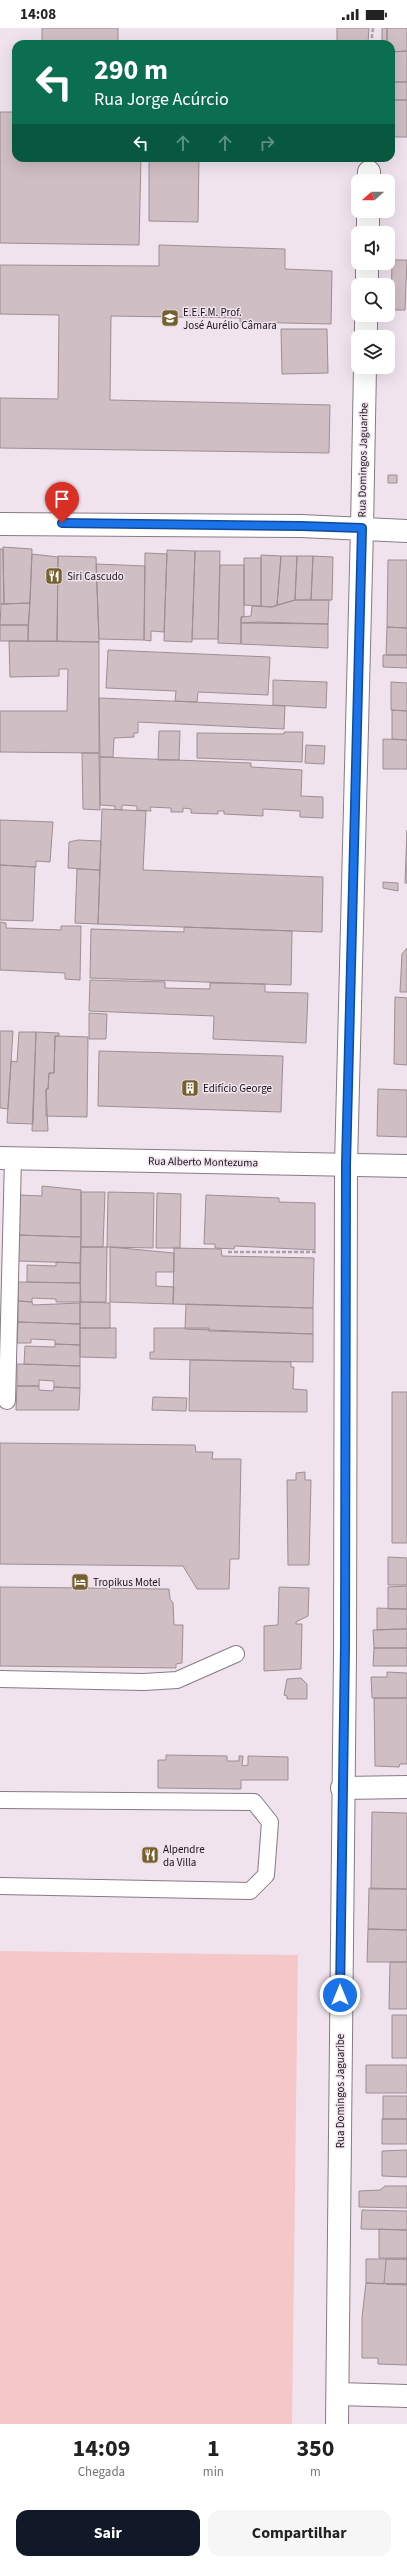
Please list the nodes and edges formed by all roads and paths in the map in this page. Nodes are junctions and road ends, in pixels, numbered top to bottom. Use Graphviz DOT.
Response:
graph roads {
  1 [pos="373,28"];
  2 [pos="372,40"];
  3 [pos="365,374"];
  4 [pos="0,524"];
  5 [pos="362,528"];
  6 [pos="407,531"];
  7 [pos="7,1158"];
  8 [pos="346,1165"];
  9 [pos="407,1166"];
  10 [pos="228,1252"];
  11 [pos="346,1252"];
  12 [pos="7,1401"];
  13 [pos="236,1654"];
  14 [pos="0,1679"];
  15 [pos="407,1787"];
  16 [pos="342,1788"];
  17 [pos="0,1800"];
  18 [pos="0,1886"];
  19 [pos="338,2394"];
  20 [pos="407,2396"];
  21 [pos="337,2424"];
  1 -- 2 [label="path"];
  3 -- 5 [label="street, Rua Domingos Jaguaribe"];
  4 -- 5 [label="street"];
  5 -- 6 [label="street"];
  5 -- 8 [label="street, Rua Domingos Jaguaribe"];
  7 -- 8 [label="street, Rua Alberto Montezuma"];
  7 -- 12 [label="lane"];
  8 -- 9 [label="street, Rua Alberto Montezuma"];
  8 -- 11 [label="street, Rua Domingos Jaguaribe"];
  10 -- 11 [label="path"];
  11 -- 16 [label="street, Rua Domingos Jaguaribe"];
  13 -- 14 [label="lane"];
  15 -- 16 [label="street"];
  16 -- 19 [label="street, Rua Domingos Jaguaribe"];
  17 -- 18 [label="lane"];
  19 -- 20 [label="street"];
  19 -- 21 [label="street, Rua Domingos Jaguaribe"];
}
